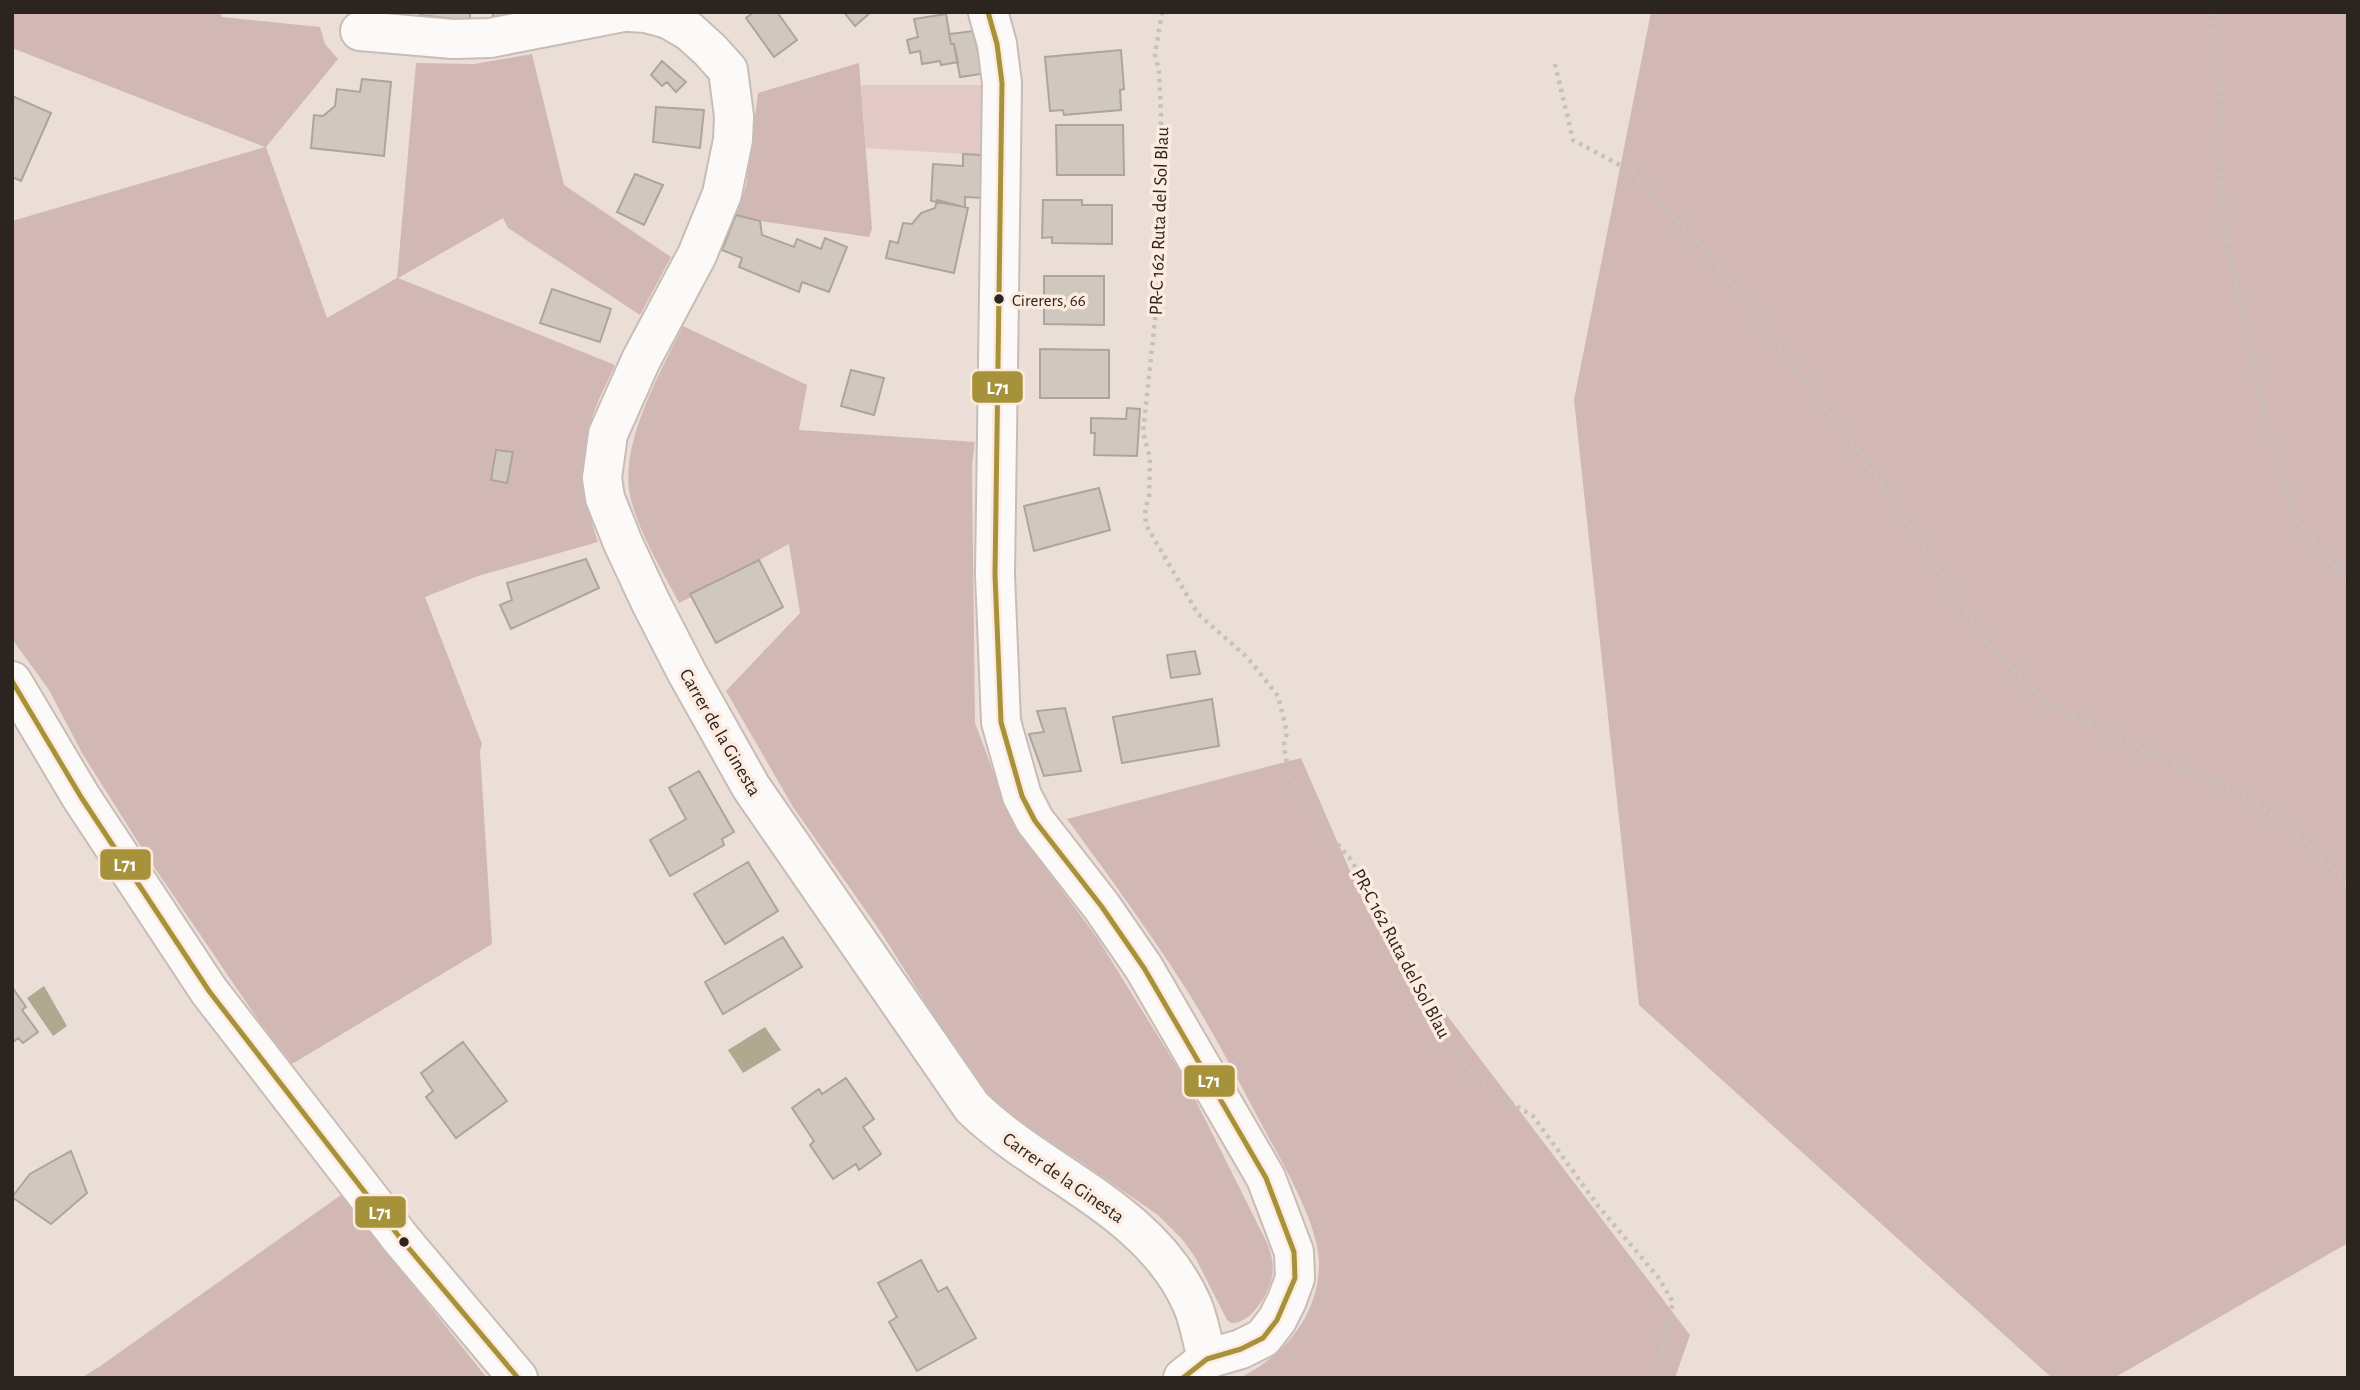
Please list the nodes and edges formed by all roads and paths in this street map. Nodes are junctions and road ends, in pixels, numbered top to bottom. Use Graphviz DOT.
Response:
graph roads {
  1 [pos="623,12"];
  2 [pos="629,12"];
  3 [pos="989,12"];
  4 [pos="1162,12"];
  5 [pos="2208,12"];
  6 [pos="360,31"];
  7 [pos="1555,64"];
  8 [pos="2348,581"];
  9 [pos="12,681"];
  10 [pos="2348,887"];
  11 [pos="1195,1368"];
  12 [pos="518,1378"];
  13 [pos="1656,1378"];
  1 -- 6 [label="street"];
  2 -- 11 [label="street, Carrer de la Ginesta"];
  3 -- 11 [label="street"];
  4 -- 13 [label="path, PR-C 162 Ruta del Sol Blau"];
  5 -- 8 [label="path"];
  7 -- 10 [label="path"];
  9 -- 12 [label="street"];
}
